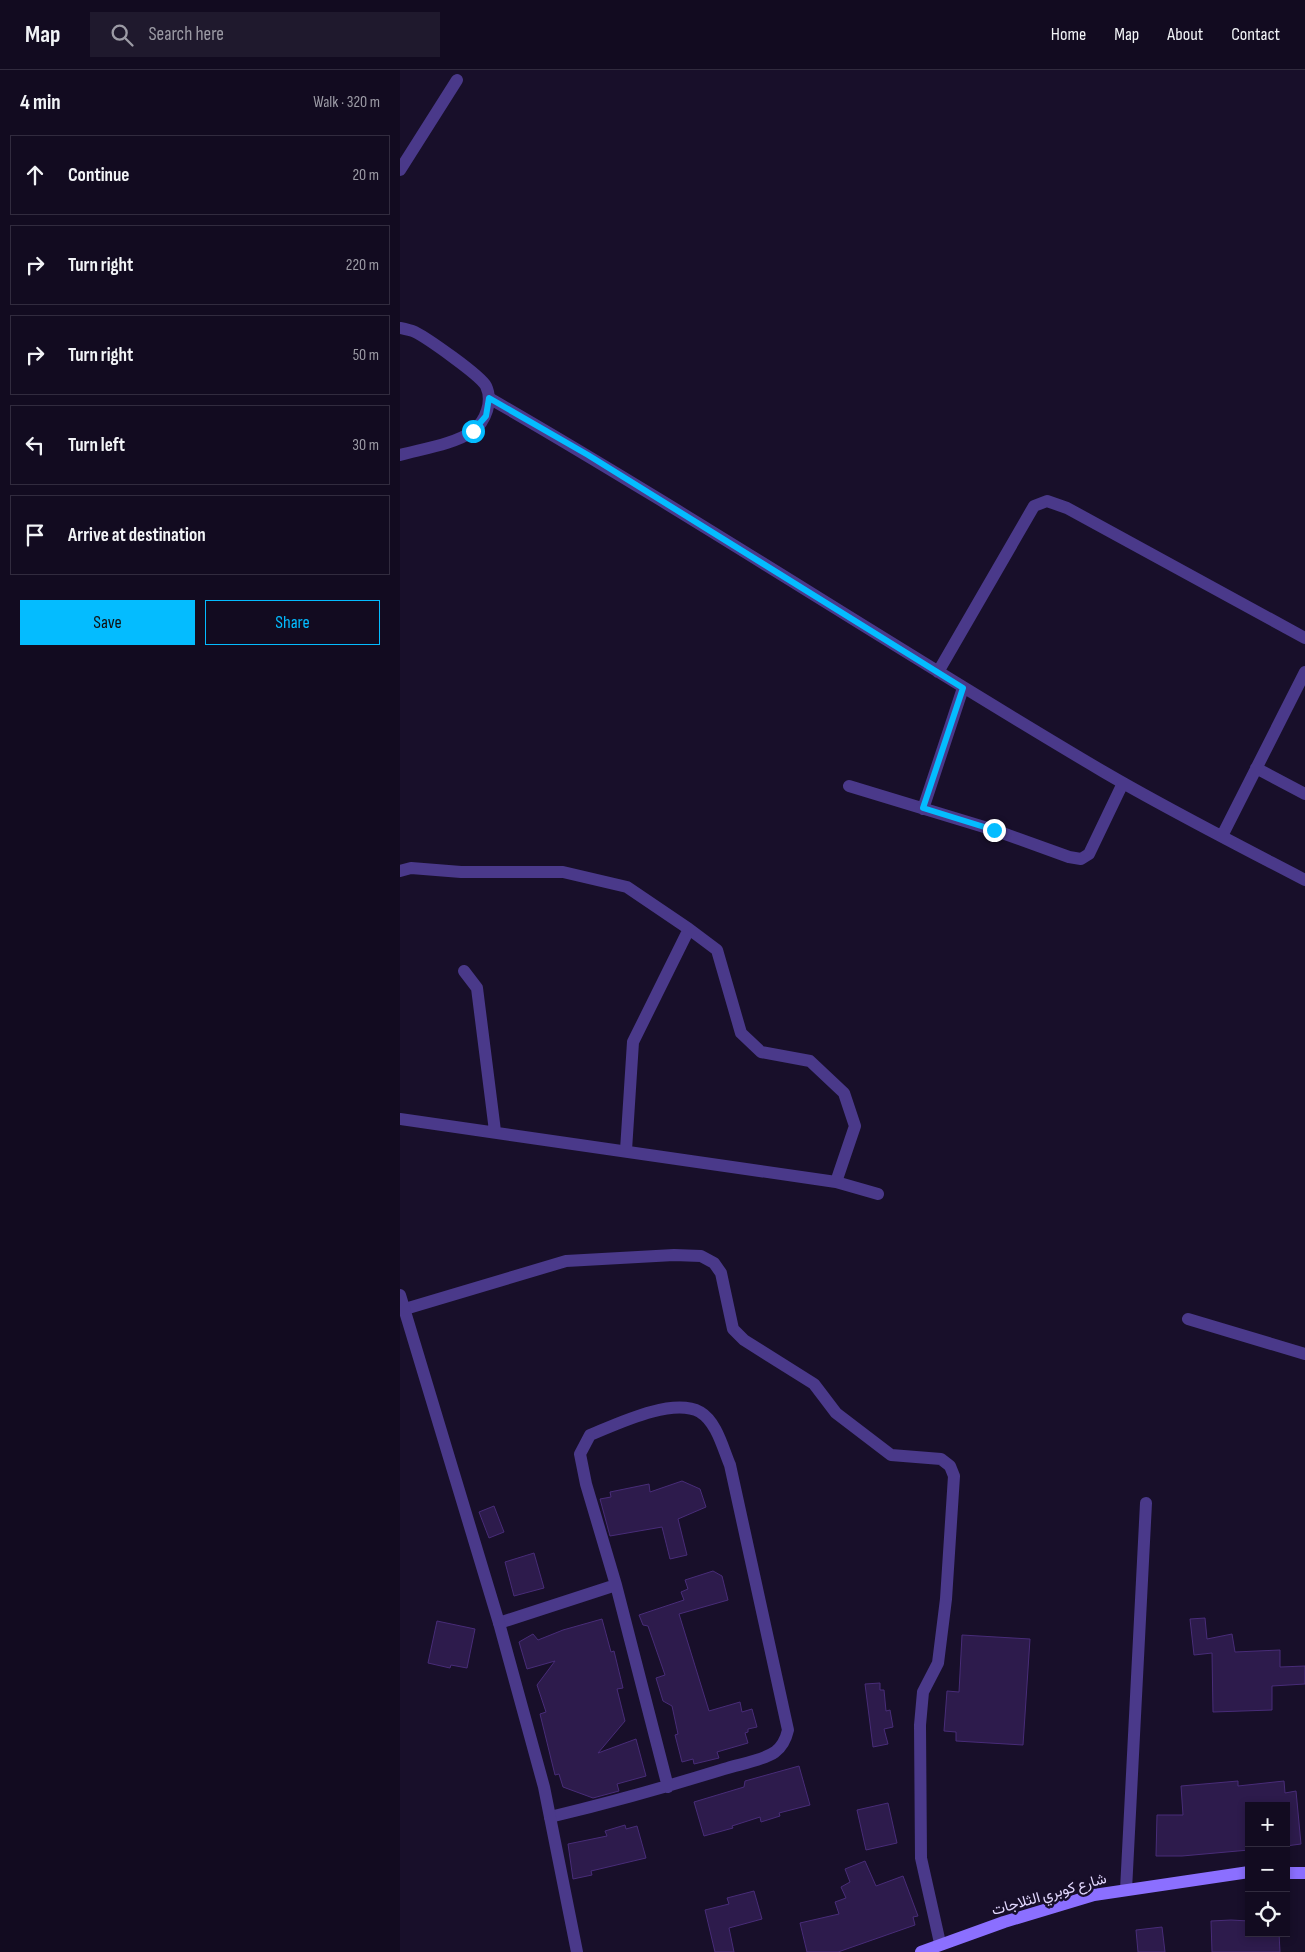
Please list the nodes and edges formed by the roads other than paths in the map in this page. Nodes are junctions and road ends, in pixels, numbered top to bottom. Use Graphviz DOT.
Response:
graph roads {
  1 [pos="457,80"];
  2 [pos="400,170"];
  3 [pos="400,328"];
  4 [pos="415,332"];
  5 [pos="400,336"];
  6 [pos="489,398"];
  7 [pos="400,455"];
  8 [pos="1305,638"];
  9 [pos="938,672"];
  10 [pos="1305,672"];
  11 [pos="963,688"];
  12 [pos="1256,768"];
  13 [pos="1123,782"];
  14 [pos="849,786"];
  15 [pos="1305,794"];
  16 [pos="923,808"];
  17 [pos="1222,836"];
  18 [pos="400,871"];
  19 [pos="1302,879"];
  20 [pos="1305,891"];
  21 [pos="689,929"];
  22 [pos="464,971"];
  23 [pos="400,1119"];
  24 [pos="495,1131"];
  25 [pos="626,1150"];
  26 [pos="836,1182"];
  27 [pos="878,1194"];
  28 [pos="400,1295"];
  29 [pos="405,1309"];
  30 [pos="1188,1319"];
  31 [pos="1305,1354"];
  32 [pos="1146,1503"];
  33 [pos="616,1585"];
  34 [pos="499,1624"];
  35 [pos="668,1787"];
  36 [pos="550,1817"];
  37 [pos="1245,1873"];
  38 [pos="1290,1873"];
  39 [pos="1305,1873"];
  40 [pos="1126,1890"];
  41 [pos="940,1944"];
  42 [pos="577,1952"];
  43 [pos="921,1952"];
  1 -- 2 [label="street"];
  3 -- 4 [label="street"];
  4 -- 5 [label="street"];
  4 -- 6 [label="street"];
  6 -- 7 [label="street"];
  6 -- 9 [label="street"];
  8 -- 9 [label="street"];
  9 -- 11 [label="street"];
  10 -- 12 [label="street"];
  11 -- 13 [label="street"];
  11 -- 16 [label="street"];
  12 -- 15 [label="street"];
  12 -- 17 [label="street"];
  13 -- 16 [label="street"];
  13 -- 17 [label="street"];
  14 -- 16 [label="street"];
  17 -- 19 [label="street"];
  18 -- 21 [label="street"];
  19 -- 20 [label="street"];
  21 -- 25 [label="street"];
  21 -- 26 [label="street"];
  22 -- 24 [label="street"];
  23 -- 24 [label="street"];
  24 -- 25 [label="street"];
  25 -- 26 [label="street"];
  26 -- 27 [label="street"];
  28 -- 29 [label="street"];
  29 -- 34 [label="street"];
  29 -- 41 [label="street"];
  30 -- 31 [label="street"];
  32 -- 40 [label="street"];
  33 -- 34 [label="street"];
  33 -- 35 [label="street"];
  33 -- 35 [label="street"];
  34 -- 36 [label="street"];
  35 -- 36 [label="street"];
  36 -- 42 [label="street"];
  37 -- 40 [label="main road, شارع كوبري الثلاجات"];
  38 -- 39 [label="main road"];
  40 -- 41 [label="main road, شارع كوبري الثلاجات"];
  41 -- 43 [label="main road, شارع كوبري الثلاجات"];
}
